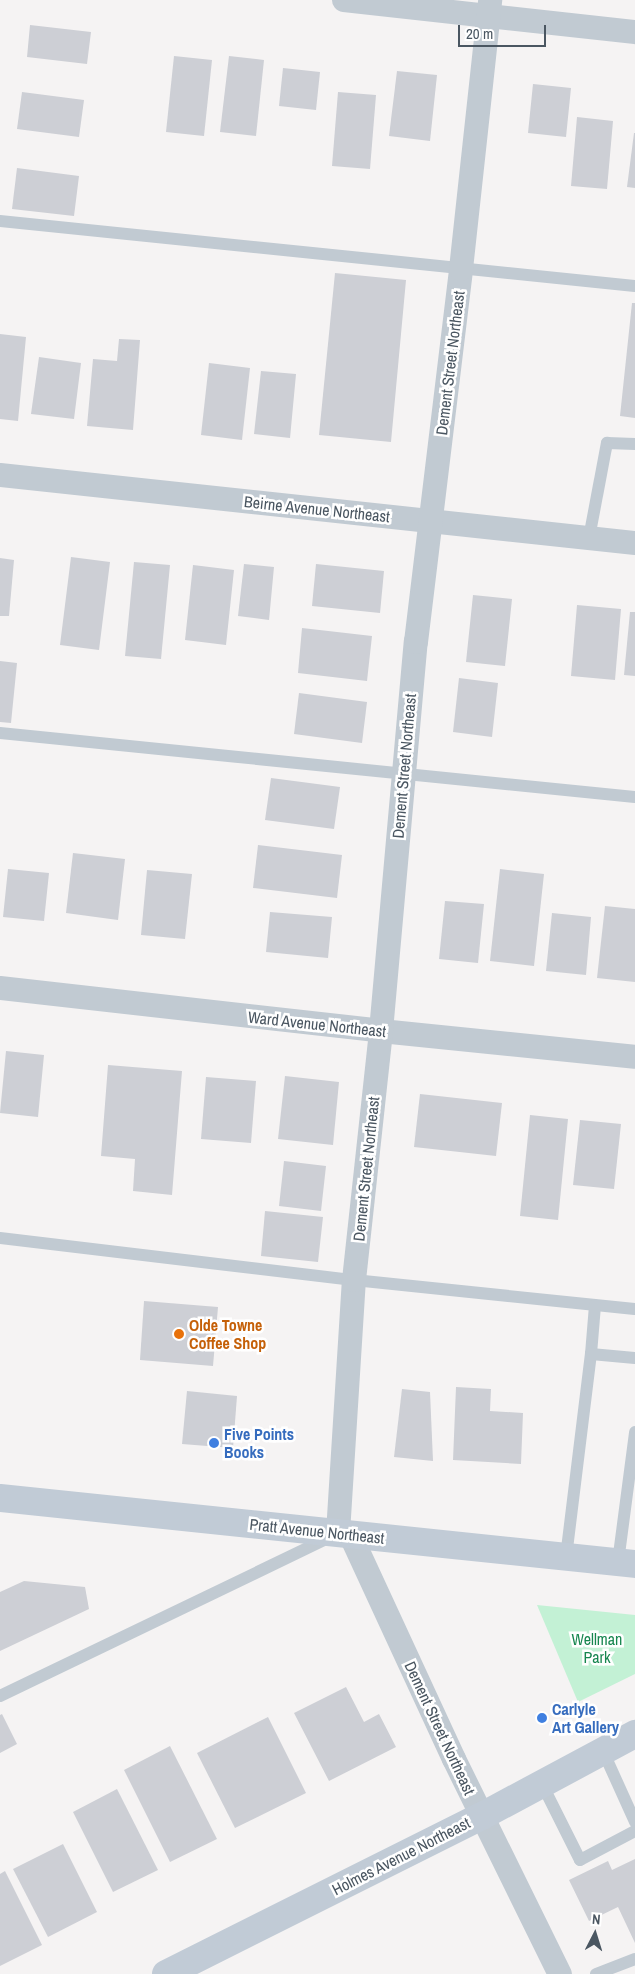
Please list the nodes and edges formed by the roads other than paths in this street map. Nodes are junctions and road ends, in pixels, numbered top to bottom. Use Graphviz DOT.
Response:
graph roads {
  1 [pos="344,0"];
  2 [pos="489,8"];
  3 [pos="635,32"];
  4 [pos="0,221"];
  5 [pos="461,269"];
  6 [pos="635,286"];
  7 [pos="635,444"];
  8 [pos="0,475"];
  9 [pos="431,521"];
  10 [pos="590,538"];
  11 [pos="635,543"];
  12 [pos="0,733"];
  13 [pos="403,774"];
  14 [pos="635,798"];
  15 [pos="0,988"];
  16 [pos="381,1031"];
  17 [pos="635,1056"];
  18 [pos="0,1238"];
  19 [pos="354,1280"];
  20 [pos="596,1305"];
  21 [pos="635,1309"];
  22 [pos="591,1354"];
  23 [pos="635,1358"];
  24 [pos="635,1432"];
  25 [pos="0,1498"];
  26 [pos="344,1534"];
  27 [pos="566,1557"];
  28 [pos="626,1563"];
  29 [pos="0,1696"];
  30 [pos="635,1734"];
  31 [pos="602,1751"];
  32 [pos="542,1784"];
  33 [pos="482,1816"];
  34 [pos="635,1822"];
  35 [pos="635,1831"];
  36 [pos="635,1959"];
  37 [pos="166,1974"];
  38 [pos="560,1974"];
  39 [pos="596,1974"];
  1 -- 2 [label="street"];
  2 -- 3 [label="street"];
  2 -- 5 [label="street, Dement Street Northeast"];
  4 -- 5 [label="lane"];
  5 -- 6 [label="lane"];
  5 -- 9 [label="street, Dement Street Northeast"];
  7 -- 10 [label="lane"];
  8 -- 9 [label="street, Beirne Avenue Northeast"];
  9 -- 10 [label="street, Beirne Avenue Northeast"];
  9 -- 13 [label="street, Dement Street Northeast"];
  10 -- 11 [label="street, Beirne Avenue Northeast"];
  12 -- 13 [label="lane"];
  13 -- 14 [label="lane"];
  13 -- 16 [label="street, Dement Street Northeast"];
  15 -- 16 [label="street, Ward Avenue Northeast"];
  16 -- 17 [label="street, Ward Avenue Northeast"];
  16 -- 19 [label="street, Dement Street Northeast"];
  18 -- 19 [label="lane"];
  19 -- 20 [label="lane"];
  19 -- 26 [label="street, Dement Street Northeast"];
  20 -- 21 [label="lane"];
  20 -- 22 [label="lane"];
  22 -- 23 [label="lane"];
  22 -- 27 [label="lane"];
  24 -- 28 [label="lane"];
  25 -- 26 [label="main road, Pratt Avenue Northeast"];
  26 -- 27 [label="main road, Pratt Avenue Northeast"];
  26 -- 29 [label="lane"];
  26 -- 33 [label="street, Dement Street Northeast"];
  27 -- 28 [label="main road, Pratt Avenue Northeast"];
  30 -- 31 [label="main road, Holmes Avenue Northeast"];
  31 -- 32 [label="main road, Holmes Avenue Northeast"];
  31 -- 34 [label="lane"];
  32 -- 33 [label="main road, Holmes Avenue Northeast"];
  32 -- 35 [label="lane"];
  33 -- 37 [label="main road, Holmes Avenue Northeast"];
  33 -- 38 [label="street, Dement Street Northeast"];
  36 -- 39 [label="lane"];
}
